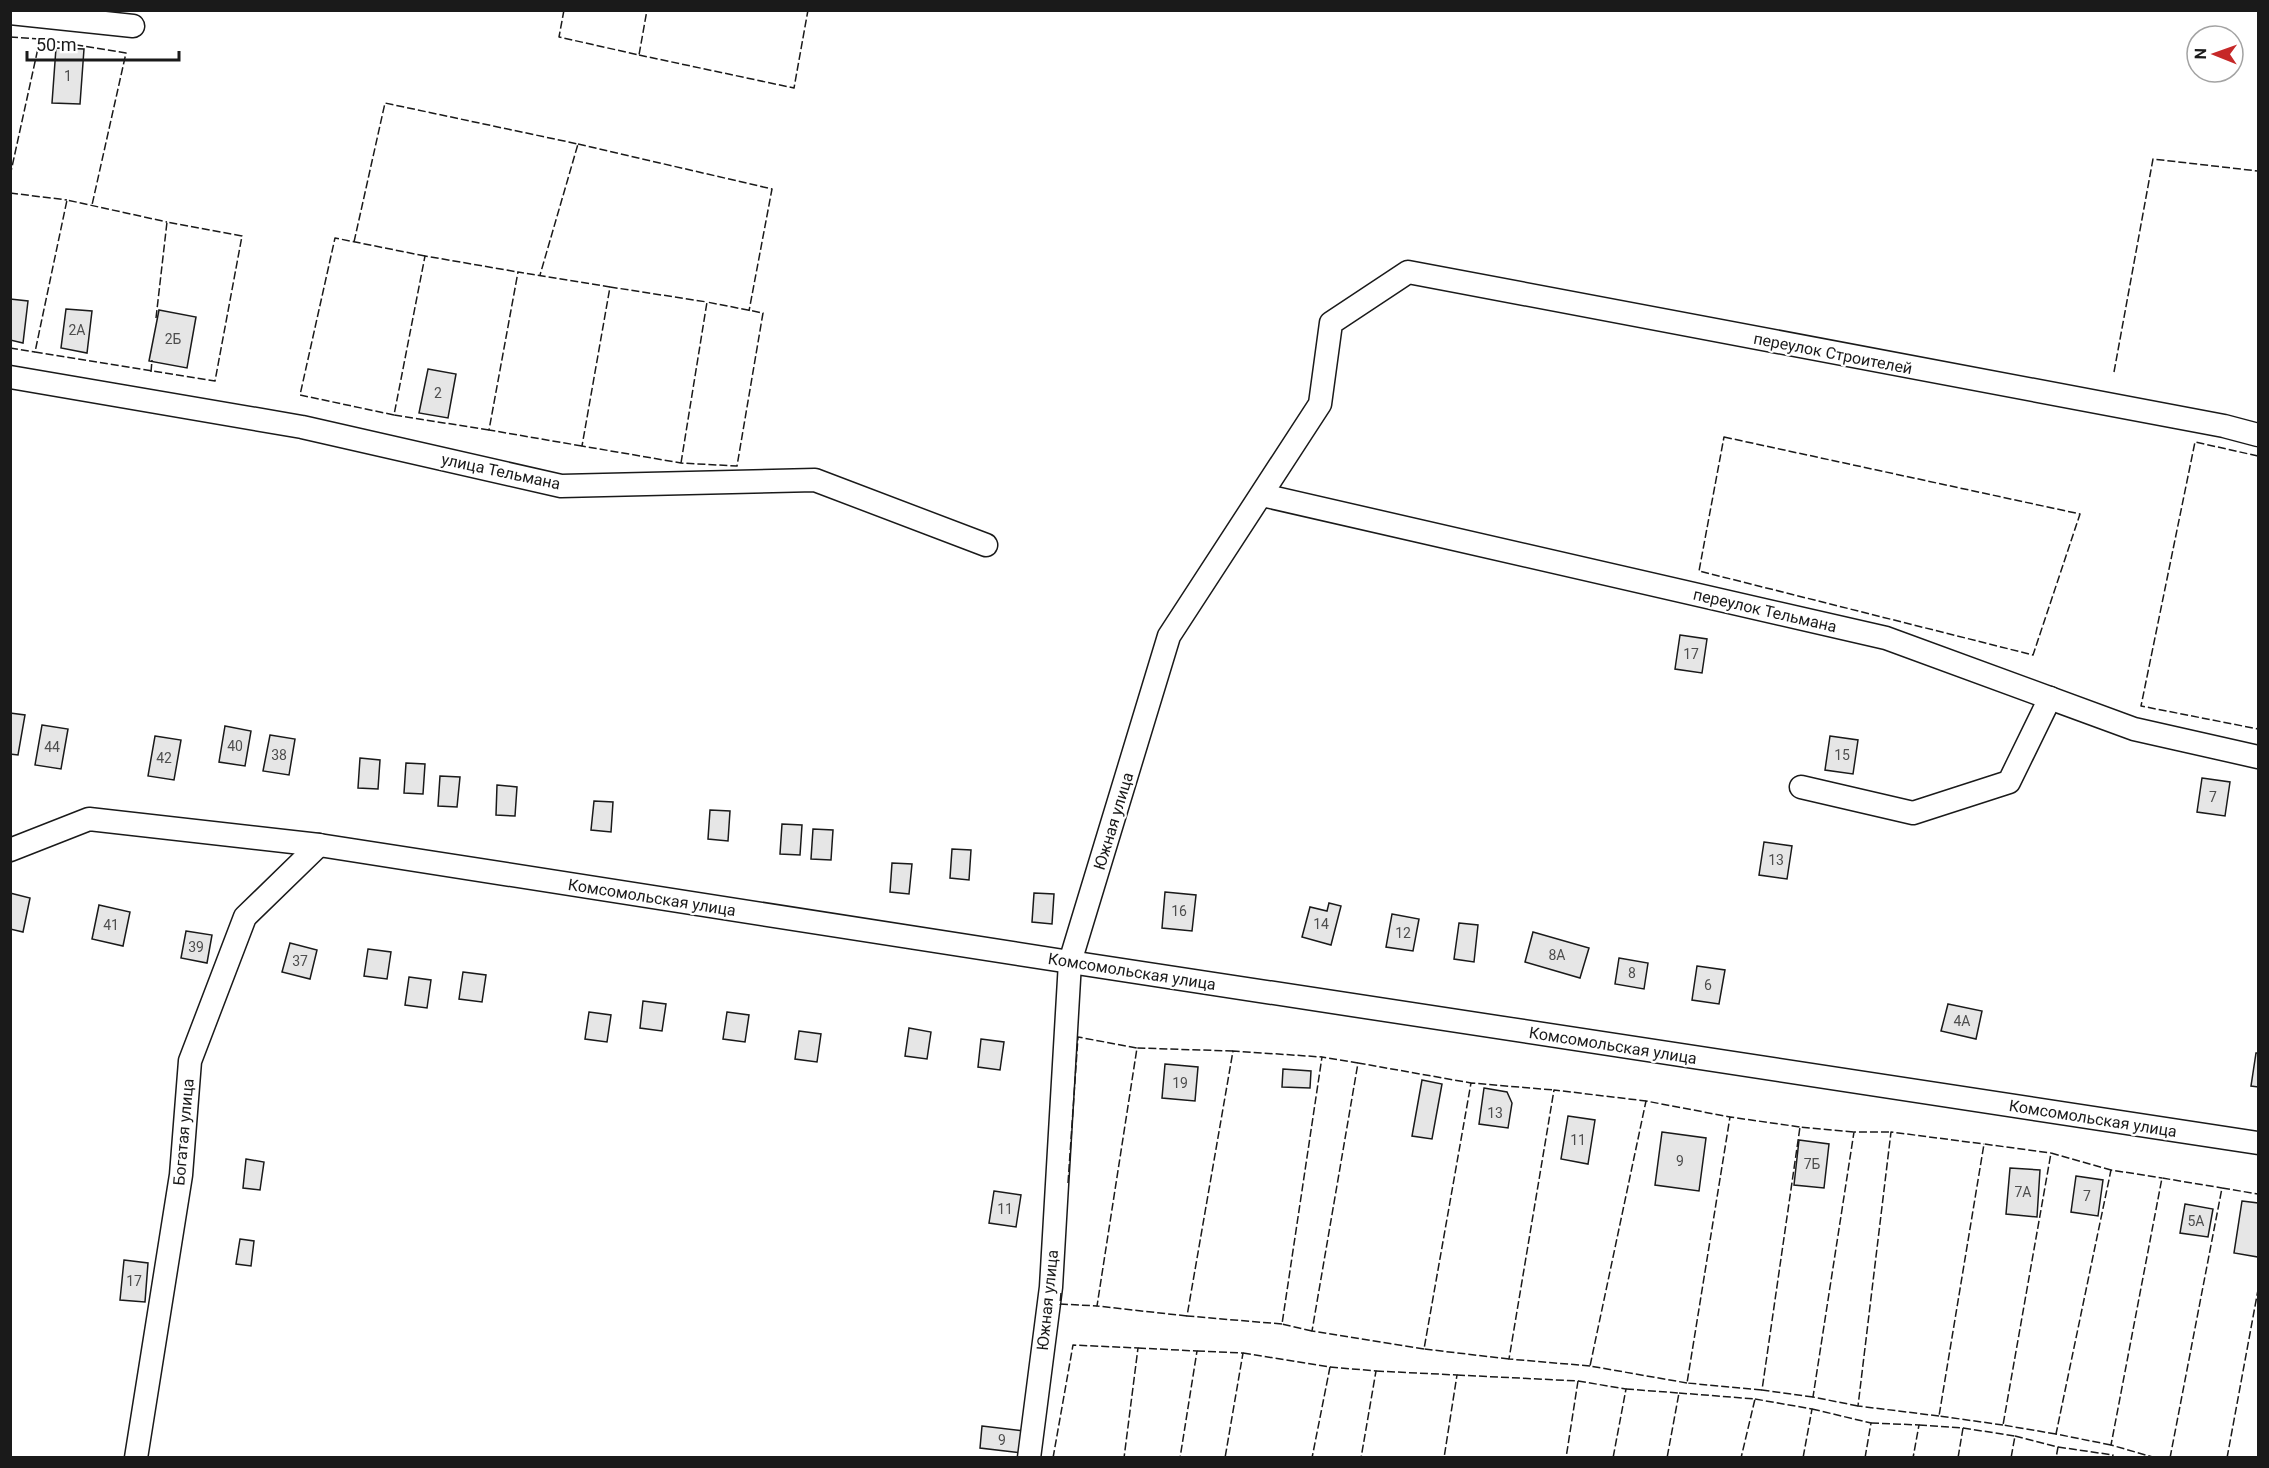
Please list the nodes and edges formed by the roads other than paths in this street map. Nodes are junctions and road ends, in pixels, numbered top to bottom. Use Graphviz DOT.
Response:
graph roads {
  1 [pos="10,13"];
  2 [pos="133,26"];
  3 [pos="1408,272"];
  4 [pos="10,377"];
  5 [pos="2259,435"];
  6 [pos="1262,495"];
  7 [pos="986,545"];
  8 [pos="2050,698"];
  9 [pos="2259,757"];
  10 [pos="1802,787"];
  11 [pos="319,845"];
  12 [pos="10,850"];
  13 [pos="1070,962"];
  14 [pos="2259,1143"];
  15 [pos="136,1458"];
  16 [pos="1029,1458"];
  1 -- 2 [label="street"];
  3 -- 5 [label="street, переулок Строителей"];
  3 -- 6 [label="street, Южная улица"];
  4 -- 7 [label="street, улица Тельмана"];
  6 -- 8 [label="street, переулок Тельмана"];
  6 -- 13 [label="street, Южная улица"];
  8 -- 9 [label="street, переулок Тельмана"];
  8 -- 10 [label="street"];
  11 -- 12 [label="street, Комсомольская улица"];
  11 -- 13 [label="street, Комсомольская улица"];
  11 -- 15 [label="street, Богатая улица"];
  13 -- 14 [label="street, Комсомольская улица"];
  13 -- 16 [label="street, Южная улица"];
}
